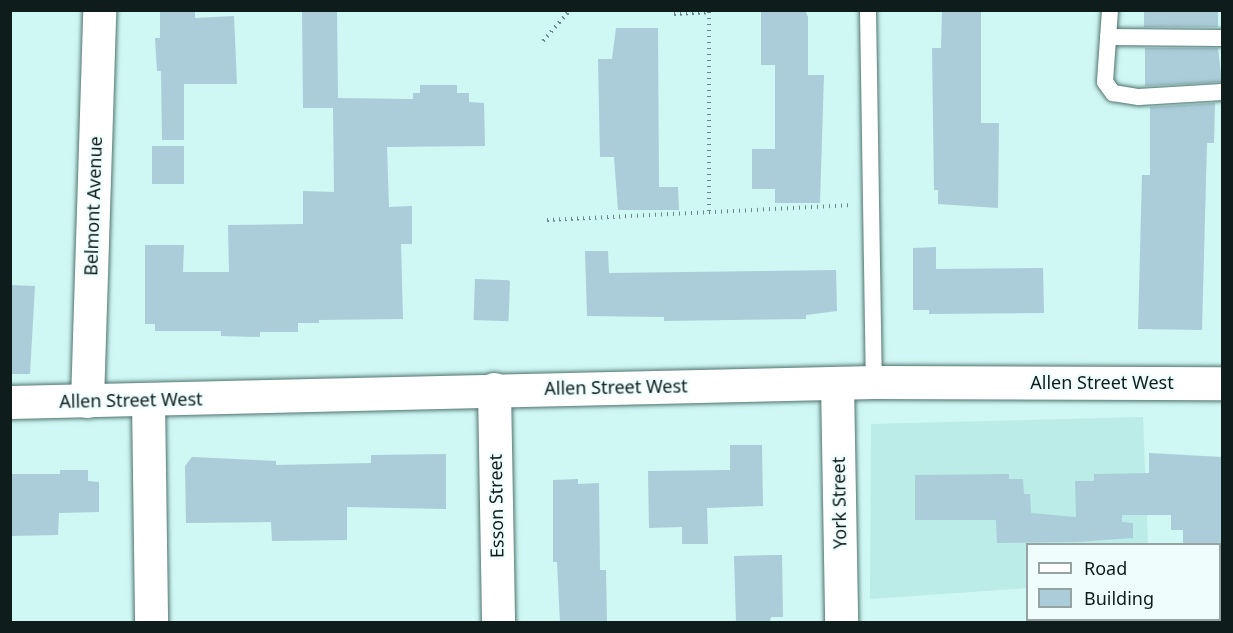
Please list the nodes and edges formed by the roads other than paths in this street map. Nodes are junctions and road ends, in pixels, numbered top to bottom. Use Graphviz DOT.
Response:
graph roads {
  1 [pos="99,10"];
  2 [pos="868,10"];
  3 [pos="1110,10"];
  4 [pos="1108,37"];
  5 [pos="1222,38"];
  6 [pos="1222,92"];
  7 [pos="874,382"];
  8 [pos="837,383"];
  9 [pos="1222,383"];
  10 [pos="494,389"];
  11 [pos="148,400"];
  12 [pos="87,401"];
  13 [pos="10,402"];
  14 [pos="150,622"];
  15 [pos="498,622"];
  16 [pos="841,622"];
  1 -- 12 [label="street, Belmont Avenue"];
  2 -- 7 [label="lane"];
  3 -- 4 [label="lane"];
  4 -- 5 [label="lane"];
  4 -- 6 [label="lane"];
  7 -- 8 [label="street, Allen Street West"];
  7 -- 9 [label="street, Allen Street West"];
  8 -- 10 [label="street, Allen Street West"];
  8 -- 16 [label="street, York Street"];
  10 -- 11 [label="street, Allen Street West"];
  10 -- 15 [label="street, Esson Street"];
  11 -- 12 [label="street, Allen Street West"];
  11 -- 14 [label="street"];
  12 -- 13 [label="street, Allen Street West"];
}
